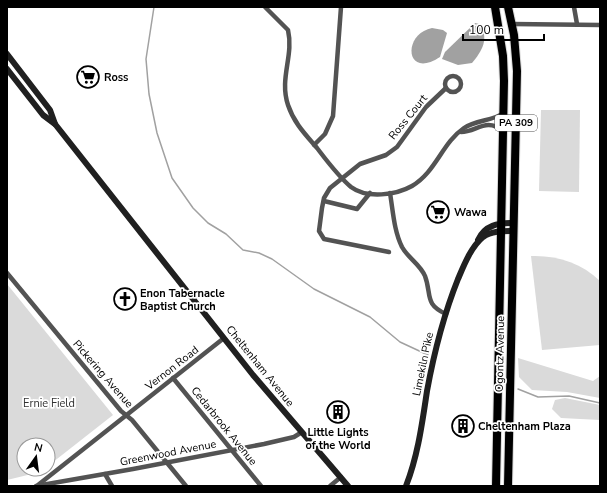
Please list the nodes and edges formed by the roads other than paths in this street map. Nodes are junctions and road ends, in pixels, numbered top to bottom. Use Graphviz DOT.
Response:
graph roads {
  1 [pos="265,7"];
  2 [pos="341,7"];
  3 [pos="495,7"];
  4 [pos="508,7"];
  5 [pos="574,7"];
  6 [pos="512,24"];
  7 [pos="577,24"];
  8 [pos="600,25"];
  9 [pos="7,54"];
  10 [pos="7,69"];
  11 [pos="446,88"];
  12 [pos="504,113"];
  13 [pos="55,124"];
  14 [pos="504,131"];
  15 [pos="460,132"];
  16 [pos="314,145"];
  17 [pos="341,178"];
  18 [pos="370,193"];
  19 [pos="390,193"];
  20 [pos="324,201"];
  21 [pos="502,227"];
  22 [pos="513,227"];
  23 [pos="389,252"];
  24 [pos="7,273"];
  25 [pos="446,314"];
  26 [pos="224,338"];
  27 [pos="173,378"];
  28 [pos="126,415"];
  29 [pos="302,432"];
  30 [pos="231,450"];
  31 [pos="167,462"];
  32 [pos="105,474"];
  33 [pos="341,477"];
  34 [pos="37,486"];
  35 [pos="112,486"];
  36 [pos="186,486"];
  37 [pos="261,486"];
  38 [pos="330,486"];
  39 [pos="348,486"];
  40 [pos="406,486"];
  41 [pos="496,486"];
  42 [pos="508,486"];
  1 -- 16 [label="street"];
  2 -- 16 [label="street"];
  3 -- 12 [label="highway, PA 309"];
  4 -- 6 [label="highway, PA 309"];
  5 -- 7 [label="street"];
  6 -- 7 [label="street"];
  6 -- 22 [label="highway, PA 309"];
  7 -- 8 [label="street"];
  9 -- 13 [label="main road, Cheltenham Avenue"];
  10 -- 13 [label="main road, Cheltenham Avenue"];
  11 -- 17 [label="street, Ross Court"];
  12 -- 14 [label="highway, PA 309"];
  12 -- 15 [label="street"];
  13 -- 26 [label="main road, Cheltenham Avenue"];
  14 -- 15 [label="street"];
  14 -- 21 [label="highway, PA 309"];
  15 -- 19 [label="street"];
  16 -- 17 [label="street"];
  17 -- 18 [label="street"];
  17 -- 20 [label="street, Ross Court"];
  18 -- 19 [label="street"];
  18 -- 20 [label="street"];
  19 -- 25 [label="street"];
  20 -- 23 [label="street"];
  21 -- 22 [label="main road, Limekiln Pike"];
  21 -- 25 [label="main road, Limekiln Pike"];
  21 -- 41 [label="highway, Ogontz Avenue / PA 309"];
  22 -- 42 [label="highway, Ogontz Avenue / PA 309"];
  24 -- 28 [label="street, Pickering Avenue"];
  25 -- 40 [label="main road, Limekiln Pike"];
  26 -- 27 [label="street, Vernon Road"];
  26 -- 29 [label="main road, Cheltenham Avenue"];
  27 -- 28 [label="street, Vernon Road"];
  27 -- 30 [label="street, Cedarbrook Avenue"];
  28 -- 31 [label="street, Pickering Avenue"];
  28 -- 34 [label="street, Vernon Road"];
  29 -- 30 [label="street, Greenwood Avenue"];
  29 -- 33 [label="main road, Cheltenham Avenue"];
  30 -- 31 [label="street, Greenwood Avenue"];
  30 -- 37 [label="street, Cedarbrook Avenue"];
  31 -- 32 [label="street, Greenwood Avenue"];
  31 -- 36 [label="street, Pickering Avenue"];
  32 -- 34 [label="street, Greenwood Avenue"];
  32 -- 35 [label="street"];
  33 -- 38 [label="street"];
  33 -- 39 [label="main road, Cheltenham Avenue"];
}
